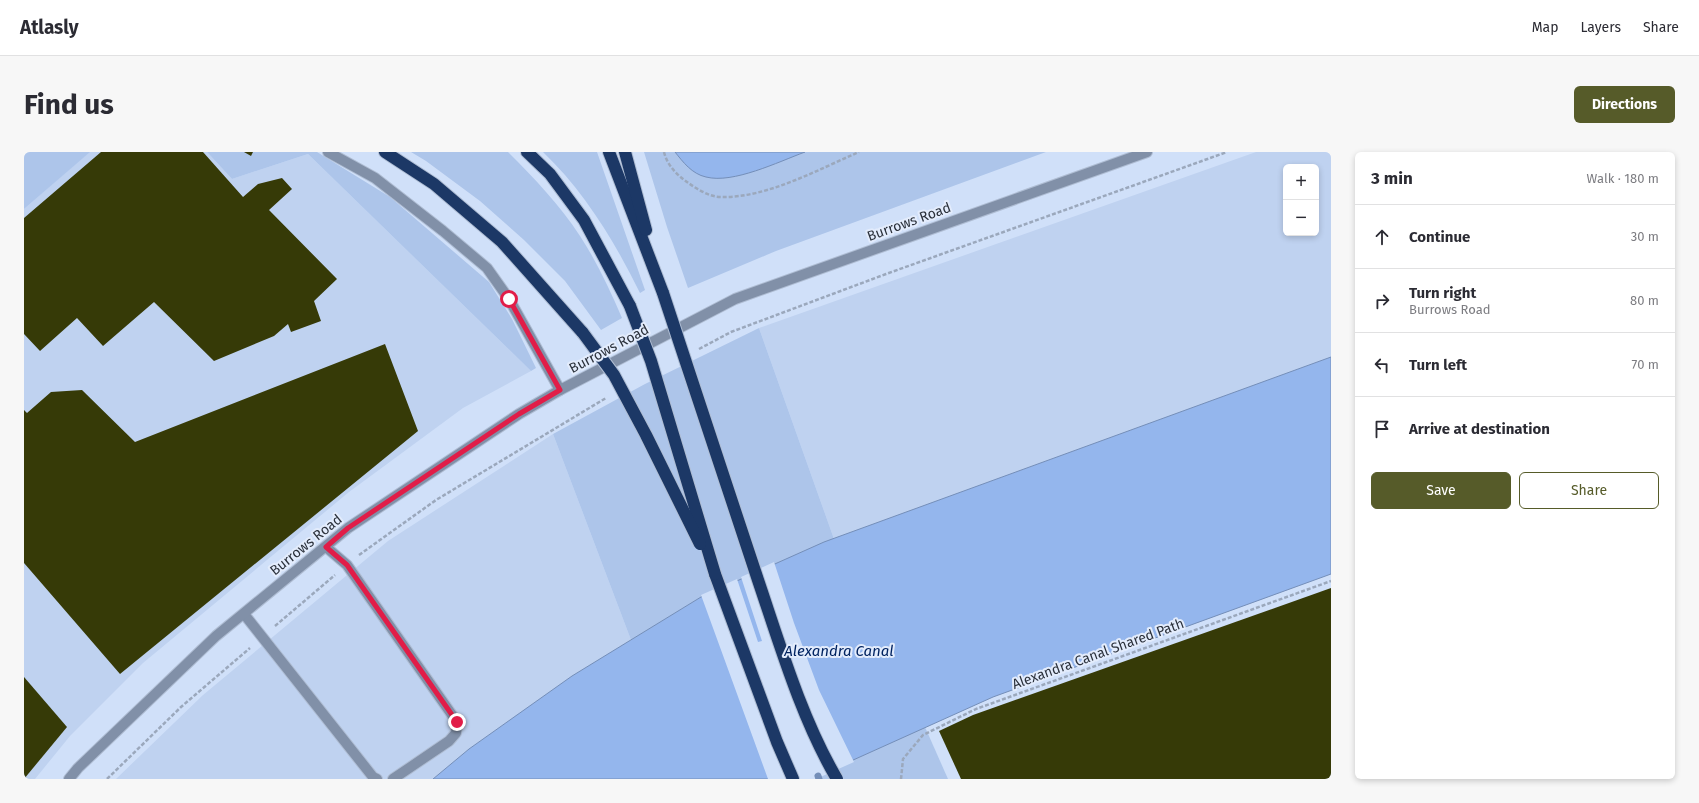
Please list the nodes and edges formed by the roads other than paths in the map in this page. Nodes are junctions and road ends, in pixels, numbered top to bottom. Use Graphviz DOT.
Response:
graph roads {
  1 [pos="328,152"];
  2 [pos="385,152"];
  3 [pos="527,152"];
  4 [pos="609,152"];
  5 [pos="625,152"];
  6 [pos="1147,152"];
  7 [pos="663,293"];
  8 [pos="560,390"];
  9 [pos="326,547"];
  10 [pos="715,574"];
  11 [pos="244,614"];
  12 [pos="69,779"];
  13 [pos="377,779"];
  14 [pos="393,779"];
  15 [pos="793,779"];
  16 [pos="837,779"];
  1 -- 8 [label="street"];
  2 -- 10 [label="highway, bridge"];
  3 -- 10 [label="highway, bridge"];
  4 -- 7 [label="highway"];
  5 -- 7 [label="highway"];
  6 -- 8 [label="street, Burrows Road"];
  7 -- 16 [label="highway, bridge"];
  8 -- 9 [label="street, Burrows Road"];
  9 -- 11 [label="street, Burrows Road"];
  9 -- 14 [label="street"];
  10 -- 15 [label="highway"];
  11 -- 12 [label="street, Burrows Road"];
  11 -- 13 [label="street"];
}
